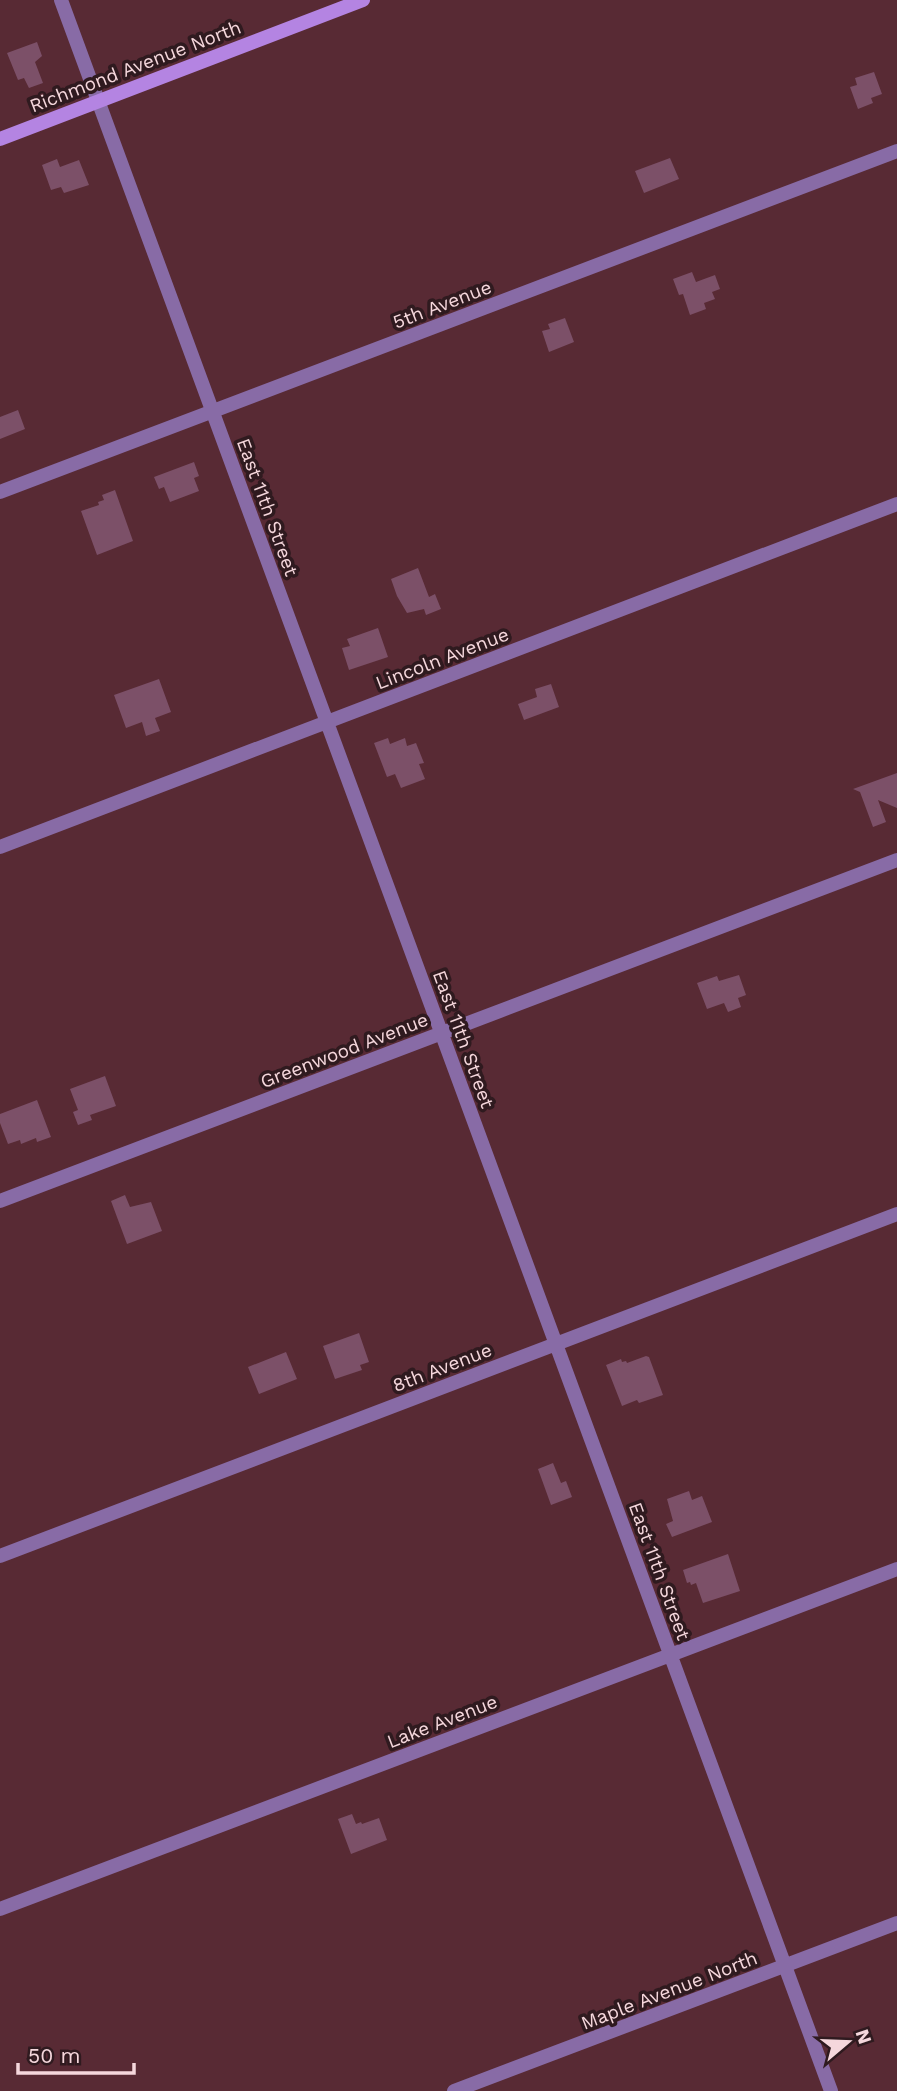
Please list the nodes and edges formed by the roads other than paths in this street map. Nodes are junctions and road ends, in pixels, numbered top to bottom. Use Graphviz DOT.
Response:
graph roads {
  1 [pos="61,0"];
  2 [pos="363,0"];
  3 [pos="98,101"];
  4 [pos="0,139"];
  5 [pos="897,151"];
  6 [pos="212,413"];
  7 [pos="0,492"];
  8 [pos="897,505"];
  9 [pos="327,722"];
  10 [pos="0,847"];
  11 [pos="897,860"];
  12 [pos="442,1033"];
  13 [pos="0,1201"];
  14 [pos="897,1214"];
  15 [pos="556,1344"];
  16 [pos="0,1556"];
  17 [pos="897,1569"];
  18 [pos="671,1655"];
  19 [pos="0,1909"];
  20 [pos="897,1923"];
  21 [pos="785,1967"];
  22 [pos="454,2091"];
  23 [pos="831,2091"];
  1 -- 3 [label="street, East 11th Street"];
  2 -- 3 [label="street, Richmond Avenue North"];
  3 -- 4 [label="street, Richmond Avenue North"];
  3 -- 6 [label="street, East 11th Street"];
  5 -- 6 [label="street, 5th Avenue"];
  6 -- 7 [label="street, 5th Avenue"];
  6 -- 9 [label="street, East 11th Street"];
  8 -- 9 [label="street, Lincoln Avenue"];
  9 -- 10 [label="street, Lincoln Avenue"];
  9 -- 12 [label="street, East 11th Street"];
  11 -- 12 [label="street, Greenwood Avenue"];
  12 -- 13 [label="street, Greenwood Avenue"];
  12 -- 15 [label="street, East 11th Street"];
  14 -- 15 [label="street, 8th Avenue"];
  15 -- 16 [label="street, 8th Avenue"];
  15 -- 18 [label="street, East 11th Street"];
  17 -- 18 [label="street, Lake Avenue"];
  18 -- 19 [label="street, Lake Avenue"];
  18 -- 21 [label="street, East 11th Street"];
  20 -- 21 [label="street, Maple Avenue North"];
  21 -- 22 [label="street, Maple Avenue North"];
  21 -- 23 [label="street, East 11th Street"];
}
